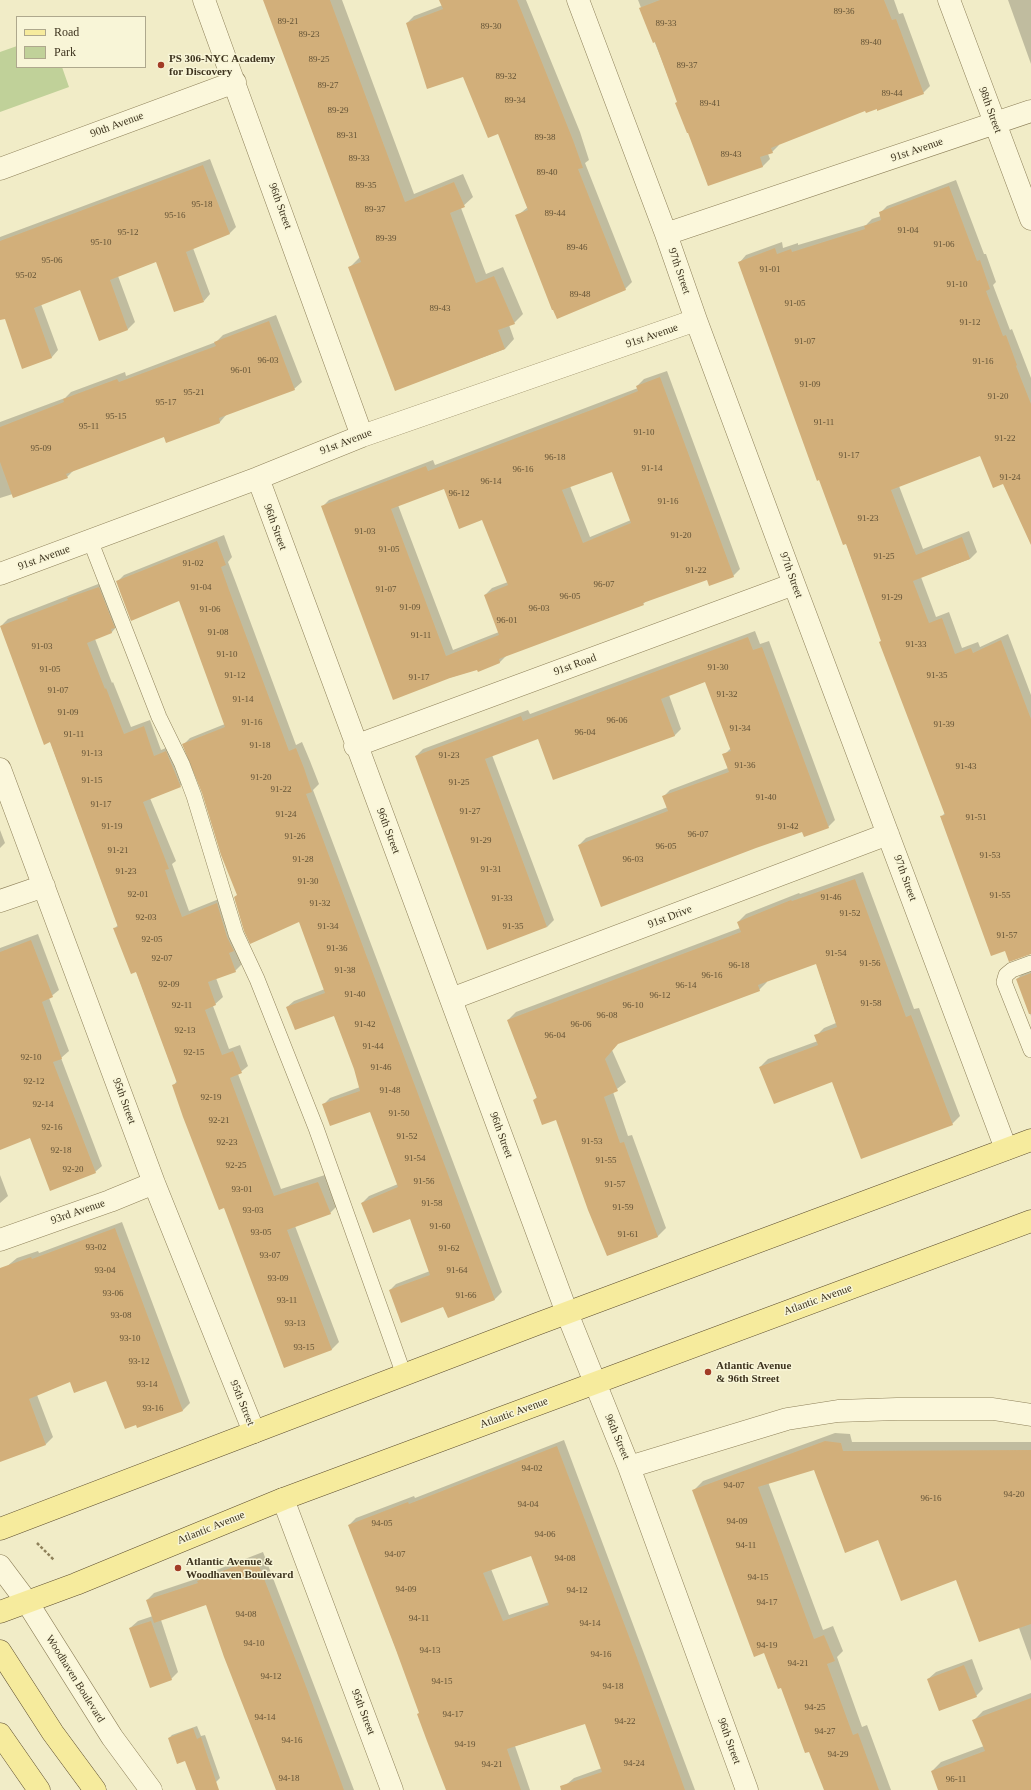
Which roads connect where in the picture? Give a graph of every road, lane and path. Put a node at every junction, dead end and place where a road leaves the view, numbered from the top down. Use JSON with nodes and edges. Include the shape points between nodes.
{"nodes":[{"id":1,"x":204,"y":0,"type":"edge"},
{"id":2,"x":578,"y":0,"type":"edge"},
{"id":3,"x":949,"y":0,"type":"edge"},
{"id":4,"x":235,"y":82,"type":"junction"},
{"id":5,"x":1031,"y":111,"type":"edge"},
{"id":6,"x":995,"y":124,"type":"junction"},
{"id":7,"x":0,"y":169,"type":"edge"},
{"id":8,"x":1031,"y":219,"type":"edge"},
{"id":9,"x":666,"y":234,"type":"junction"},
{"id":10,"x":696,"y":320,"type":"junction"},
{"id":11,"x":362,"y":436,"type":"junction"},
{"id":12,"x":258,"y":478,"type":"junction"},
{"id":13,"x":90,"y":540,"type":"junction"},
{"id":14,"x":0,"y":574,"type":"edge"},
{"id":15,"x":794,"y":584,"type":"junction"},
{"id":16,"x":356,"y":746,"type":"junction"},
{"id":17,"x":0,"y":769,"type":"edge"},
{"id":18,"x":888,"y":834,"type":"junction"},
{"id":19,"x":44,"y":886,"type":"junction"},
{"id":20,"x":0,"y":901,"type":"edge"},
{"id":21,"x":1031,"y":963,"type":"edge"},
{"id":22,"x":451,"y":999,"type":"junction"},
{"id":23,"x":1031,"y":1050,"type":"edge"},
{"id":24,"x":1031,"y":1140,"type":"edge"},
{"id":25,"x":1006,"y":1149,"type":"junction"},
{"id":26,"x":154,"y":1183,"type":"junction"},
{"id":27,"x":1031,"y":1221,"type":"edge"},
{"id":28,"x":0,"y":1240,"type":"edge"},
{"id":29,"x":567,"y":1313,"type":"junction"},
{"id":30,"x":404,"y":1375,"type":"junction"},
{"id":31,"x":594,"y":1383,"type":"junction"},
{"id":32,"x":1031,"y":1415,"type":"edge"},
{"id":33,"x":254,"y":1432,"type":"junction"},
{"id":34,"x":629,"y":1467,"type":"junction"},
{"id":35,"x":283,"y":1499,"type":"junction"},
{"id":36,"x":0,"y":1529,"type":"edge"},
{"id":37,"x":35,"y":1541,"type":"dead end"},
{"id":38,"x":54,"y":1560,"type":"dead end"},
{"id":39,"x":0,"y":1566,"type":"edge"},
{"id":40,"x":27,"y":1602,"type":"junction"},
{"id":41,"x":0,"y":1612,"type":"edge"},
{"id":42,"x":0,"y":1651,"type":"edge"},
{"id":43,"x":5,"y":1742,"type":"edge"},
{"id":44,"x":39,"y":1790,"type":"edge"},
{"id":45,"x":95,"y":1790,"type":"edge"},
{"id":46,"x":151,"y":1790,"type":"edge"},
{"id":47,"x":392,"y":1790,"type":"edge"},
{"id":48,"x":747,"y":1790,"type":"edge"}],
"edges":[{"from":1,"to":4,"type":"street","name":"96th Street"},
{"from":2,"to":9,"type":"street","name":"97th Street"},
{"from":3,"to":6,"type":"street","name":"98th Street"},
{"from":4,"to":7,"type":"street","name":"90th Avenue"},
{"from":4,"to":11,"type":"street","name":"96th Street"},
{"from":5,"to":6,"type":"street","name":"91st Avenue"},
{"from":6,"to":8,"type":"street","name":"98th Street"},
{"from":6,"to":9,"type":"street","name":"91st Avenue"},
{"from":9,"to":10,"type":"street","name":"97th Street"},
{"from":10,"to":11,"type":"street","name":"91st Avenue"},
{"from":10,"to":15,"type":"street","name":"97th Street"},
{"from":11,"to":12,"type":"street","name":"91st Avenue"},
{"from":12,"to":13,"type":"street","name":"91st Avenue"},
{"from":12,"to":16,"type":"street","name":"96th Street"},
{"from":13,"to":14,"type":"street","name":"91st Avenue"},
{"from":13,"to":30,"type":"lane","via":[[159,717],[182,764],[236,934],[257,979],[316,1128]]},
{"from":15,"to":16,"type":"street","name":"91st Road"},
{"from":15,"to":18,"type":"street","name":"97th Street"},
{"from":16,"to":22,"type":"street","name":"96th Street"},
{"from":17,"to":19,"type":"street","name":"95th Street"},
{"from":18,"to":22,"type":"street","name":"91st Drive"},
{"from":18,"to":25,"type":"street","name":"97th Street"},
{"from":19,"to":20,"type":"street"},
{"from":19,"to":26,"type":"street","name":"95th Street"},
{"from":21,"to":23,"type":"lane","via":[[1012,970],[1006,975],[1004,982]]},
{"from":22,"to":29,"type":"street","name":"96th Street"},
{"from":24,"to":25,"type":"main road"},
{"from":25,"to":29,"type":"main road"},
{"from":26,"to":28,"type":"street","name":"93rd Avenue"},
{"from":26,"to":33,"type":"street","name":"95th Street"},
{"from":27,"to":31,"type":"main road","name":"Atlantic Avenue"},
{"from":29,"to":30,"type":"main road"},
{"from":29,"to":31,"type":"street","name":"96th Street"},
{"from":30,"to":33,"type":"main road"},
{"from":31,"to":34,"type":"street","name":"96th Street"},
{"from":31,"to":35,"type":"main road","name":"Atlantic Avenue"},
{"from":32,"to":34,"type":"street","via":[[993,1409],[838,1411],[787,1419]]},
{"from":33,"to":36,"type":"main road"},
{"from":34,"to":48,"type":"street","name":"96th Street"},
{"from":35,"to":40,"type":"main road","name":"Atlantic Avenue"},
{"from":35,"to":47,"type":"street","name":"95th Street"},
{"from":37,"to":38,"type":"path"},
{"from":39,"to":40,"type":"street","name":"Woodhaven Boulevard"},
{"from":40,"to":41,"type":"main road","name":"Atlantic Avenue"},
{"from":40,"to":46,"type":"street","name":"Woodhaven Boulevard","via":[[112,1737]]},
{"from":42,"to":45,"type":"main road","via":[[53,1733]]},
{"from":43,"to":44,"type":"main road"}]}
